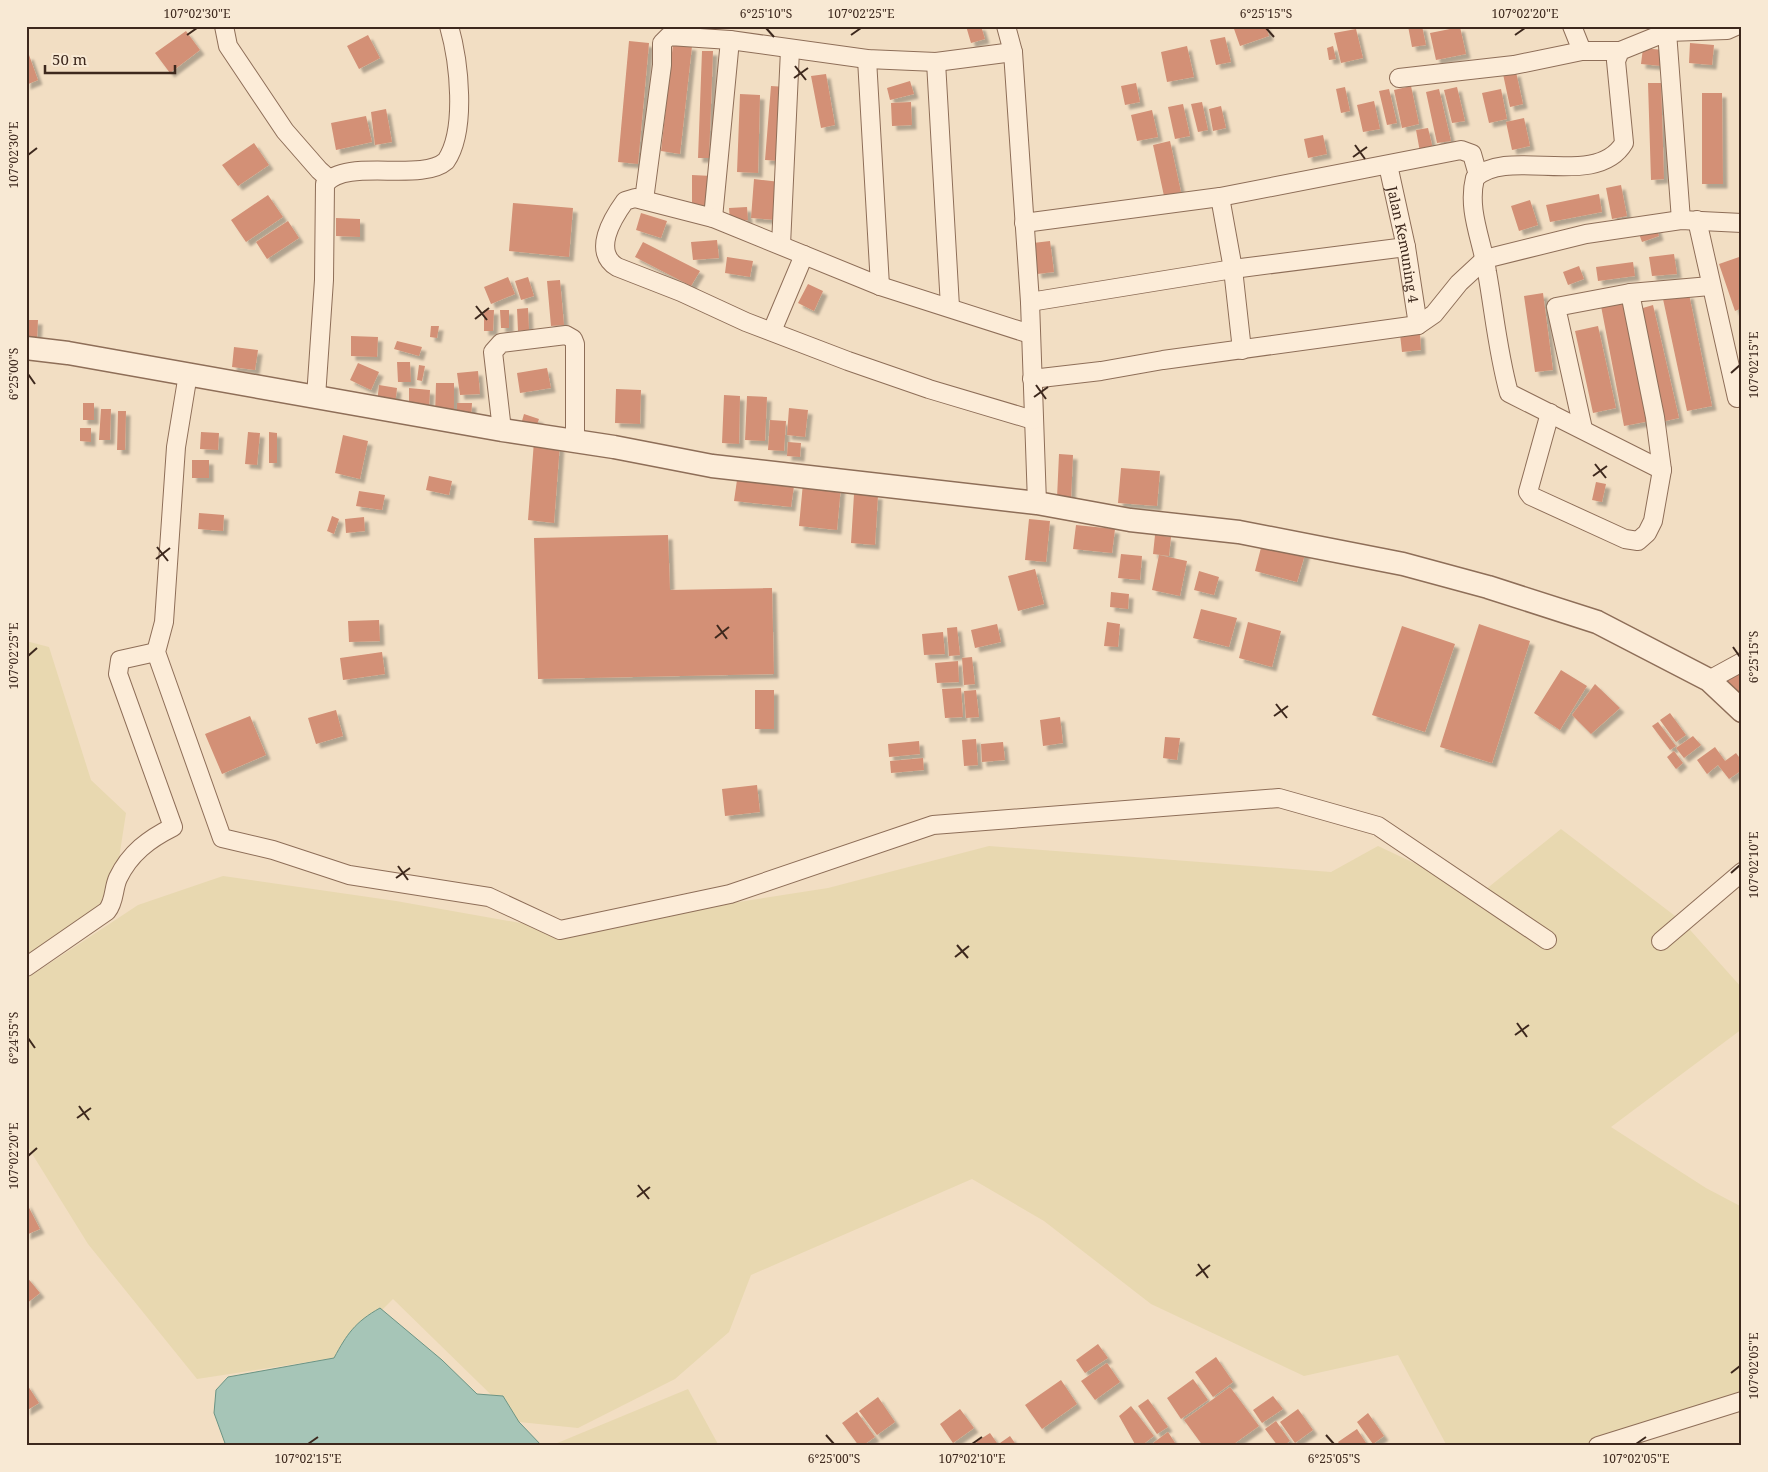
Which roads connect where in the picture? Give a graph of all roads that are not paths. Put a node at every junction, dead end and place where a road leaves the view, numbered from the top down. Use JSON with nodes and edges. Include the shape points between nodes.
{"nodes":[{"id":1,"x":224,"y":26,"type":"edge"},
{"id":2,"x":449,"y":26,"type":"edge"},
{"id":3,"x":1006,"y":26,"type":"edge"},
{"id":4,"x":1572,"y":26,"type":"edge"},
{"id":5,"x":1730,"y":27,"type":"edge"},
{"id":6,"x":1668,"y":32,"type":"junction"},
{"id":7,"x":730,"y":40,"type":"junction"},
{"id":8,"x":790,"y":50,"type":"junction"},
{"id":9,"x":1582,"y":51,"type":"junction"},
{"id":10,"x":1620,"y":51,"type":"junction"},
{"id":11,"x":1013,"y":52,"type":"junction"},
{"id":12,"x":867,"y":59,"type":"junction"},
{"id":13,"x":936,"y":62,"type":"junction"},
{"id":14,"x":1399,"y":78,"type":"dead end"},
{"id":15,"x":1388,"y":165,"type":"junction"},
{"id":16,"x":1478,"y":175,"type":"junction"},
{"id":17,"x":330,"y":179,"type":"junction"},
{"id":18,"x":1220,"y":197,"type":"junction"},
{"id":19,"x":644,"y":200,"type":"junction"},
{"id":20,"x":712,"y":218,"type":"junction"},
{"id":21,"x":1689,"y":220,"type":"junction"},
{"id":22,"x":1024,"y":223,"type":"junction"},
{"id":23,"x":1742,"y":223,"type":"edge"},
{"id":24,"x":781,"y":244,"type":"junction"},
{"id":25,"x":1406,"y":247,"type":"junction"},
{"id":26,"x":804,"y":255,"type":"junction"},
{"id":27,"x":1485,"y":259,"type":"junction"},
{"id":28,"x":1234,"y":269,"type":"junction"},
{"id":29,"x":880,"y":286,"type":"junction"},
{"id":30,"x":1710,"y":286,"type":"junction"},
{"id":31,"x":1630,"y":293,"type":"junction"},
{"id":32,"x":1030,"y":302,"type":"junction"},
{"id":33,"x":950,"y":307,"type":"junction"},
{"id":34,"x":1418,"y":324,"type":"junction"},
{"id":35,"x":772,"y":331,"type":"junction"},
{"id":36,"x":1030,"y":334,"type":"junction"},
{"id":37,"x":1733,"y":345,"type":"edge"},
{"id":38,"x":26,"y":348,"type":"edge"},
{"id":39,"x":1242,"y":350,"type":"junction"},
{"id":40,"x":188,"y":374,"type":"junction"},
{"id":41,"x":1032,"y":379,"type":"junction"},
{"id":42,"x":316,"y":397,"type":"junction"},
{"id":43,"x":1737,"y":398,"type":"dead end"},
{"id":44,"x":1550,"y":413,"type":"junction"},
{"id":45,"x":1034,"y":420,"type":"junction"},
{"id":46,"x":1583,"y":429,"type":"junction"},
{"id":47,"x":502,"y":430,"type":"junction"},
{"id":48,"x":575,"y":441,"type":"junction"},
{"id":49,"x":1662,"y":470,"type":"junction"},
{"id":50,"x":1037,"y":503,"type":"junction"},
{"id":51,"x":156,"y":652,"type":"junction"},
{"id":52,"x":1742,"y":662,"type":"edge"},
{"id":53,"x":1708,"y":680,"type":"junction"},
{"id":54,"x":1742,"y":712,"type":"edge"},
{"id":55,"x":1742,"y":872,"type":"edge"},
{"id":56,"x":1547,"y":940,"type":"dead end"},
{"id":57,"x":1661,"y":941,"type":"dead end"},
{"id":58,"x":26,"y":967,"type":"edge"},
{"id":59,"x":1742,"y":1401,"type":"edge"},
{"id":60,"x":1598,"y":1446,"type":"edge"}],
"edges":[{"from":1,"to":17,"type":"street","via":[[228,46],[286,131]]},
{"from":2,"to":17,"type":"street","via":[[454,45],[458,104],[456,135],[446,162],[431,169],[351,173]]},
{"from":3,"to":11,"type":"street"},
{"from":4,"to":9,"type":"street"},
{"from":5,"to":6,"type":"street"},
{"from":6,"to":10,"type":"street"},
{"from":6,"to":21,"type":"street"},
{"from":7,"to":8,"type":"street"},
{"from":7,"to":19,"type":"street","via":[[673,35],[664,40]]},
{"from":7,"to":20,"type":"street"},
{"from":8,"to":12,"type":"street"},
{"from":8,"to":24,"type":"street"},
{"from":9,"to":10,"type":"street"},
{"from":9,"to":14,"type":"street","via":[[1514,64]]},
{"from":10,"to":16,"type":"street","via":[[1616,61],[1624,143],[1618,152],[1600,163],[1512,166],[1489,169]]},
{"from":11,"to":13,"type":"street"},
{"from":11,"to":22,"type":"street"},
{"from":12,"to":13,"type":"street"},
{"from":12,"to":29,"type":"street"},
{"from":13,"to":33,"type":"street"},
{"from":15,"to":16,"type":"street","via":[[1461,150],[1472,154]]},
{"from":15,"to":18,"type":"street"},
{"from":15,"to":25,"type":"street","name":"Jalan Kemuning 4"},
{"from":16,"to":27,"type":"street","via":[[1472,188],[1472,202]]},
{"from":17,"to":42,"type":"street","via":[[324,192],[324,280]]},
{"from":18,"to":22,"type":"street"},
{"from":18,"to":28,"type":"street"},
{"from":19,"to":20,"type":"street"},
{"from":19,"to":35,"type":"street","via":[[627,199],[620,208],[604,242],[603,250],[608,262]]},
{"from":20,"to":24,"type":"street"},
{"from":21,"to":23,"type":"street"},
{"from":21,"to":27,"type":"street","via":[[1586,234]]},
{"from":21,"to":30,"type":"street"},
{"from":22,"to":32,"type":"street"},
{"from":24,"to":26,"type":"street"},
{"from":25,"to":28,"type":"street"},
{"from":25,"to":34,"type":"street","name":"Jalan Kemuning 4"},
{"from":26,"to":29,"type":"street"},
{"from":26,"to":35,"type":"street"},
{"from":27,"to":34,"type":"street","via":[[1459,283],[1434,314]]},
{"from":27,"to":44,"type":"street","via":[[1508,393]]},
{"from":28,"to":32,"type":"street"},
{"from":28,"to":39,"type":"street"},
{"from":29,"to":33,"type":"street"},
{"from":30,"to":31,"type":"street"},
{"from":30,"to":37,"type":"street"},
{"from":31,"to":46,"type":"street","via":[[1556,307]]},
{"from":31,"to":49,"type":"street","via":[[1655,417]]},
{"from":32,"to":36,"type":"street"},
{"from":33,"to":36,"type":"street"},
{"from":34,"to":39,"type":"street"},
{"from":35,"to":45,"type":"street","via":[[929,389]]},
{"from":36,"to":41,"type":"street"},
{"from":37,"to":43,"type":"street"},
{"from":38,"to":40,"type":"street"},
{"from":39,"to":41,"type":"street"},
{"from":40,"to":42,"type":"street"},
{"from":40,"to":51,"type":"street","via":[[176,447],[164,622]]},
{"from":41,"to":45,"type":"street"},
{"from":42,"to":47,"type":"street"},
{"from":44,"to":46,"type":"street"},
{"from":44,"to":49,"type":"street","via":[[1528,492],[1534,499],[1625,539],[1638,541],[1647,533],[1652,521]]},
{"from":45,"to":50,"type":"street"},
{"from":46,"to":49,"type":"street"},
{"from":47,"to":48,"type":"street"},
{"from":47,"to":48,"type":"street","via":[[493,352],[501,343],[566,336],[575,344]]},
{"from":48,"to":50,"type":"street","via":[[712,466]]},
{"from":50,"to":53,"type":"street","via":[[1130,520],[1239,532],[1403,564],[1597,622]]},
{"from":51,"to":56,"type":"street","via":[[222,838],[349,874],[489,897],[560,930],[730,894],[933,825],[1279,798],[1378,826]]},
{"from":51,"to":58,"type":"street","via":[[119,667],[173,827],[150,838],[132,855],[118,878],[112,904],[107,911]]},
{"from":52,"to":53,"type":"street"},
{"from":53,"to":54,"type":"street"},
{"from":55,"to":57,"type":"street"},
{"from":59,"to":60,"type":"street"}]}
